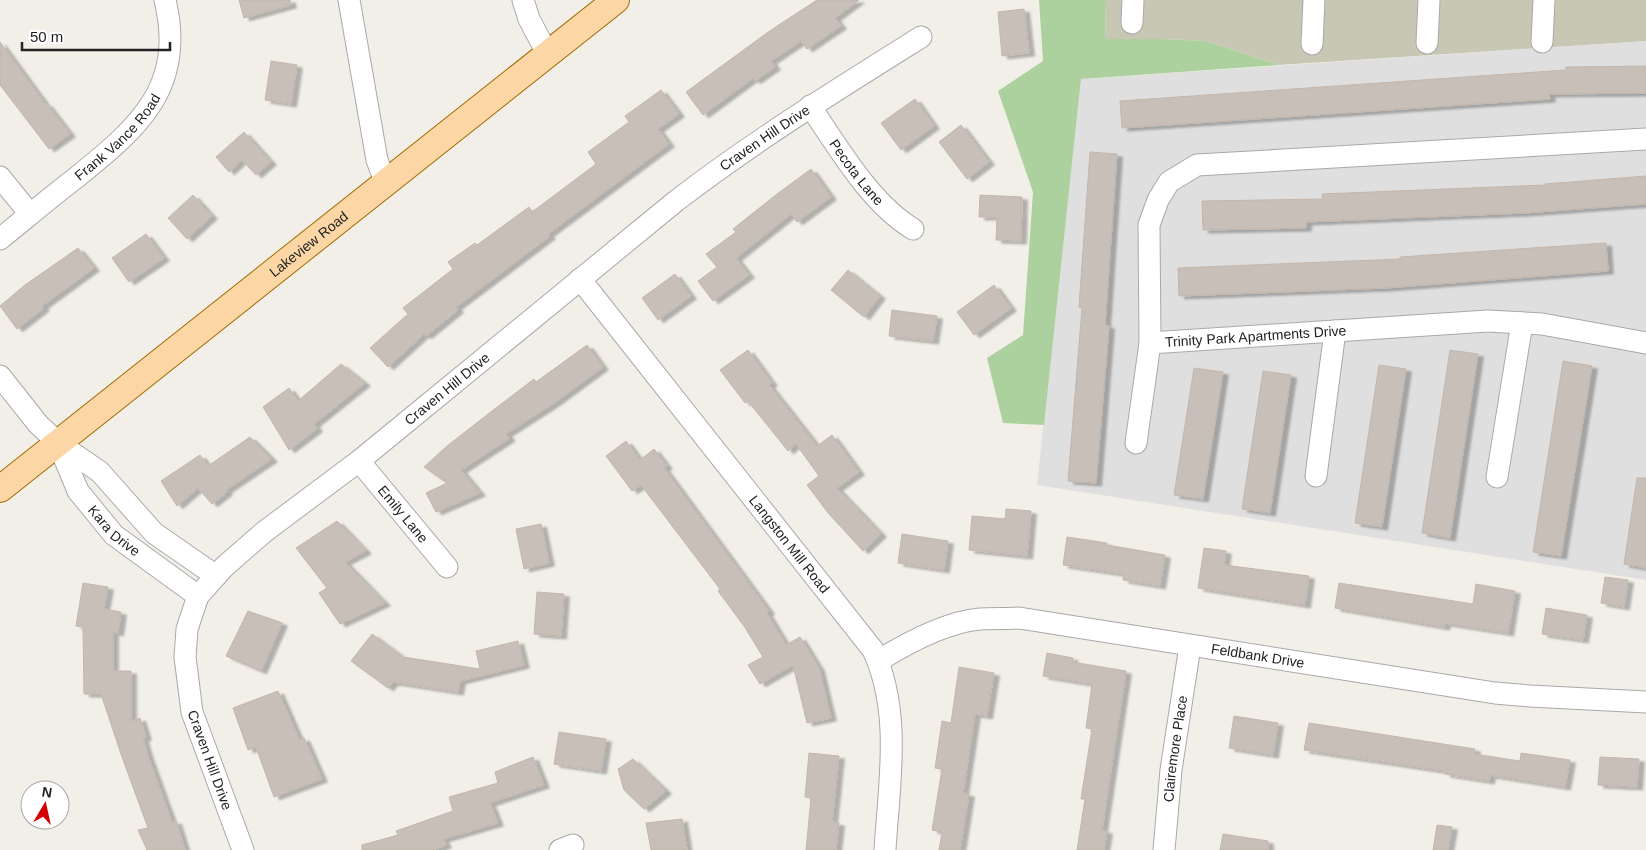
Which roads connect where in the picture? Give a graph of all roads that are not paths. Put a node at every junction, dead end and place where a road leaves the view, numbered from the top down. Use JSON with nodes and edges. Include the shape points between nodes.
{"nodes":[{"id":1,"x":165,"y":0,"type":"edge"},
{"id":2,"x":349,"y":0,"type":"edge"},
{"id":3,"x":523,"y":0,"type":"edge"},
{"id":4,"x":616,"y":0,"type":"edge"},
{"id":5,"x":1133,"y":0,"type":"edge"},
{"id":6,"x":1314,"y":0,"type":"edge"},
{"id":7,"x":1429,"y":0,"type":"edge"},
{"id":8,"x":1544,"y":0,"type":"edge"},
{"id":9,"x":1132,"y":23,"type":"dead end"},
{"id":10,"x":922,"y":37,"type":"dead end"},
{"id":11,"x":1542,"y":42,"type":"dead end"},
{"id":12,"x":1426,"y":43,"type":"dead end"},
{"id":13,"x":1312,"y":44,"type":"dead end"},
{"id":14,"x":548,"y":54,"type":"junction"},
{"id":15,"x":810,"y":106,"type":"junction"},
{"id":16,"x":1646,"y":138,"type":"edge"},
{"id":17,"x":0,"y":177,"type":"edge"},
{"id":18,"x":386,"y":184,"type":"junction"},
{"id":19,"x":30,"y":214,"type":"junction"},
{"id":20,"x":913,"y":228,"type":"dead end"},
{"id":21,"x":0,"y":238,"type":"edge"},
{"id":22,"x":580,"y":279,"type":"junction"},
{"id":23,"x":1522,"y":323,"type":"junction"},
{"id":24,"x":1335,"y":331,"type":"junction"},
{"id":25,"x":1150,"y":343,"type":"junction"},
{"id":26,"x":1646,"y":343,"type":"edge"},
{"id":27,"x":0,"y":376,"type":"edge"},
{"id":28,"x":58,"y":443,"type":"junction"},
{"id":29,"x":1136,"y":443,"type":"dead end"},
{"id":30,"x":359,"y":461,"type":"junction"},
{"id":31,"x":1316,"y":476,"type":"dead end"},
{"id":32,"x":1497,"y":476,"type":"dead end"},
{"id":33,"x":0,"y":489,"type":"edge"},
{"id":34,"x":448,"y":567,"type":"dead end"},
{"id":35,"x":216,"y":576,"type":"junction"},
{"id":36,"x":198,"y":596,"type":"junction"},
{"id":37,"x":1190,"y":646,"type":"junction"},
{"id":38,"x":878,"y":661,"type":"junction"},
{"id":39,"x":1646,"y":702,"type":"edge"},
{"id":40,"x":243,"y":850,"type":"edge"},
{"id":41,"x":885,"y":850,"type":"edge"},
{"id":42,"x":1164,"y":850,"type":"edge"}],
"edges":[{"from":1,"to":19,"type":"street","name":"Frank Vance Road","via":[[171,32],[166,71],[158,94],[116,146]]},
{"from":2,"to":18,"type":"street","via":[[377,160]]},
{"from":3,"to":14,"type":"street","via":[[529,19]]},
{"from":4,"to":14,"type":"main road","name":"Lakeview Road"},
{"from":5,"to":9,"type":"street"},
{"from":6,"to":13,"type":"street"},
{"from":7,"to":12,"type":"street"},
{"from":8,"to":11,"type":"street"},
{"from":10,"to":15,"type":"street","name":"Craven Hill Drive"},
{"from":14,"to":18,"type":"main road","name":"Lakeview Road"},
{"from":15,"to":20,"type":"street","name":"Pecota Lane","via":[[853,170],[898,220]]},
{"from":15,"to":22,"type":"street","name":"Craven Hill Drive","via":[[715,171]]},
{"from":16,"to":25,"type":"street","name":"Trinity Park Apartments Drive","via":[[1197,165],[1168,182],[1149,225]]},
{"from":17,"to":19,"type":"street"},
{"from":18,"to":28,"type":"main road","name":"Lakeview Road"},
{"from":19,"to":21,"type":"street","name":"Frank Vance Road"},
{"from":22,"to":30,"type":"street","name":"Craven Hill Drive"},
{"from":22,"to":38,"type":"street","name":"Langston Mill Road","via":[[861,633]]},
{"from":23,"to":24,"type":"street","name":"Trinity Park Apartments Drive","via":[[1488,321]]},
{"from":23,"to":26,"type":"street","name":"Trinity Park Apartments Drive"},
{"from":23,"to":32,"type":"street"},
{"from":24,"to":25,"type":"street","name":"Trinity Park Apartments Drive"},
{"from":24,"to":31,"type":"street"},
{"from":25,"to":29,"type":"street"},
{"from":27,"to":28,"type":"street","name":"Kara Drive","via":[[38,424]]},
{"from":28,"to":33,"type":"main road","name":"Lakeview Road"},
{"from":28,"to":35,"type":"street","name":"Kara Drive","via":[[100,472],[154,533]]},
{"from":28,"to":36,"type":"street","name":"Kara Drive","via":[[78,492],[114,535]]},
{"from":30,"to":34,"type":"street","name":"Emily Lane"},
{"from":30,"to":35,"type":"street","name":"Craven Hill Drive","via":[[264,532]]},
{"from":35,"to":36,"type":"street","name":"Craven Hill Drive"},
{"from":36,"to":40,"type":"street","name":"Craven Hill Drive","via":[[187,629],[184,657],[190,705]]},
{"from":37,"to":38,"type":"street","name":"Feldbank Drive","via":[[1019,618],[978,619],[942,628]]},
{"from":37,"to":39,"type":"street","name":"Feldbank Drive","via":[[1495,693]]},
{"from":37,"to":42,"type":"street","name":"Clairemore Place","via":[[1171,770]]},
{"from":38,"to":41,"type":"street","name":"Langston Mill Road","via":[[890,708],[891,734]]}]}
